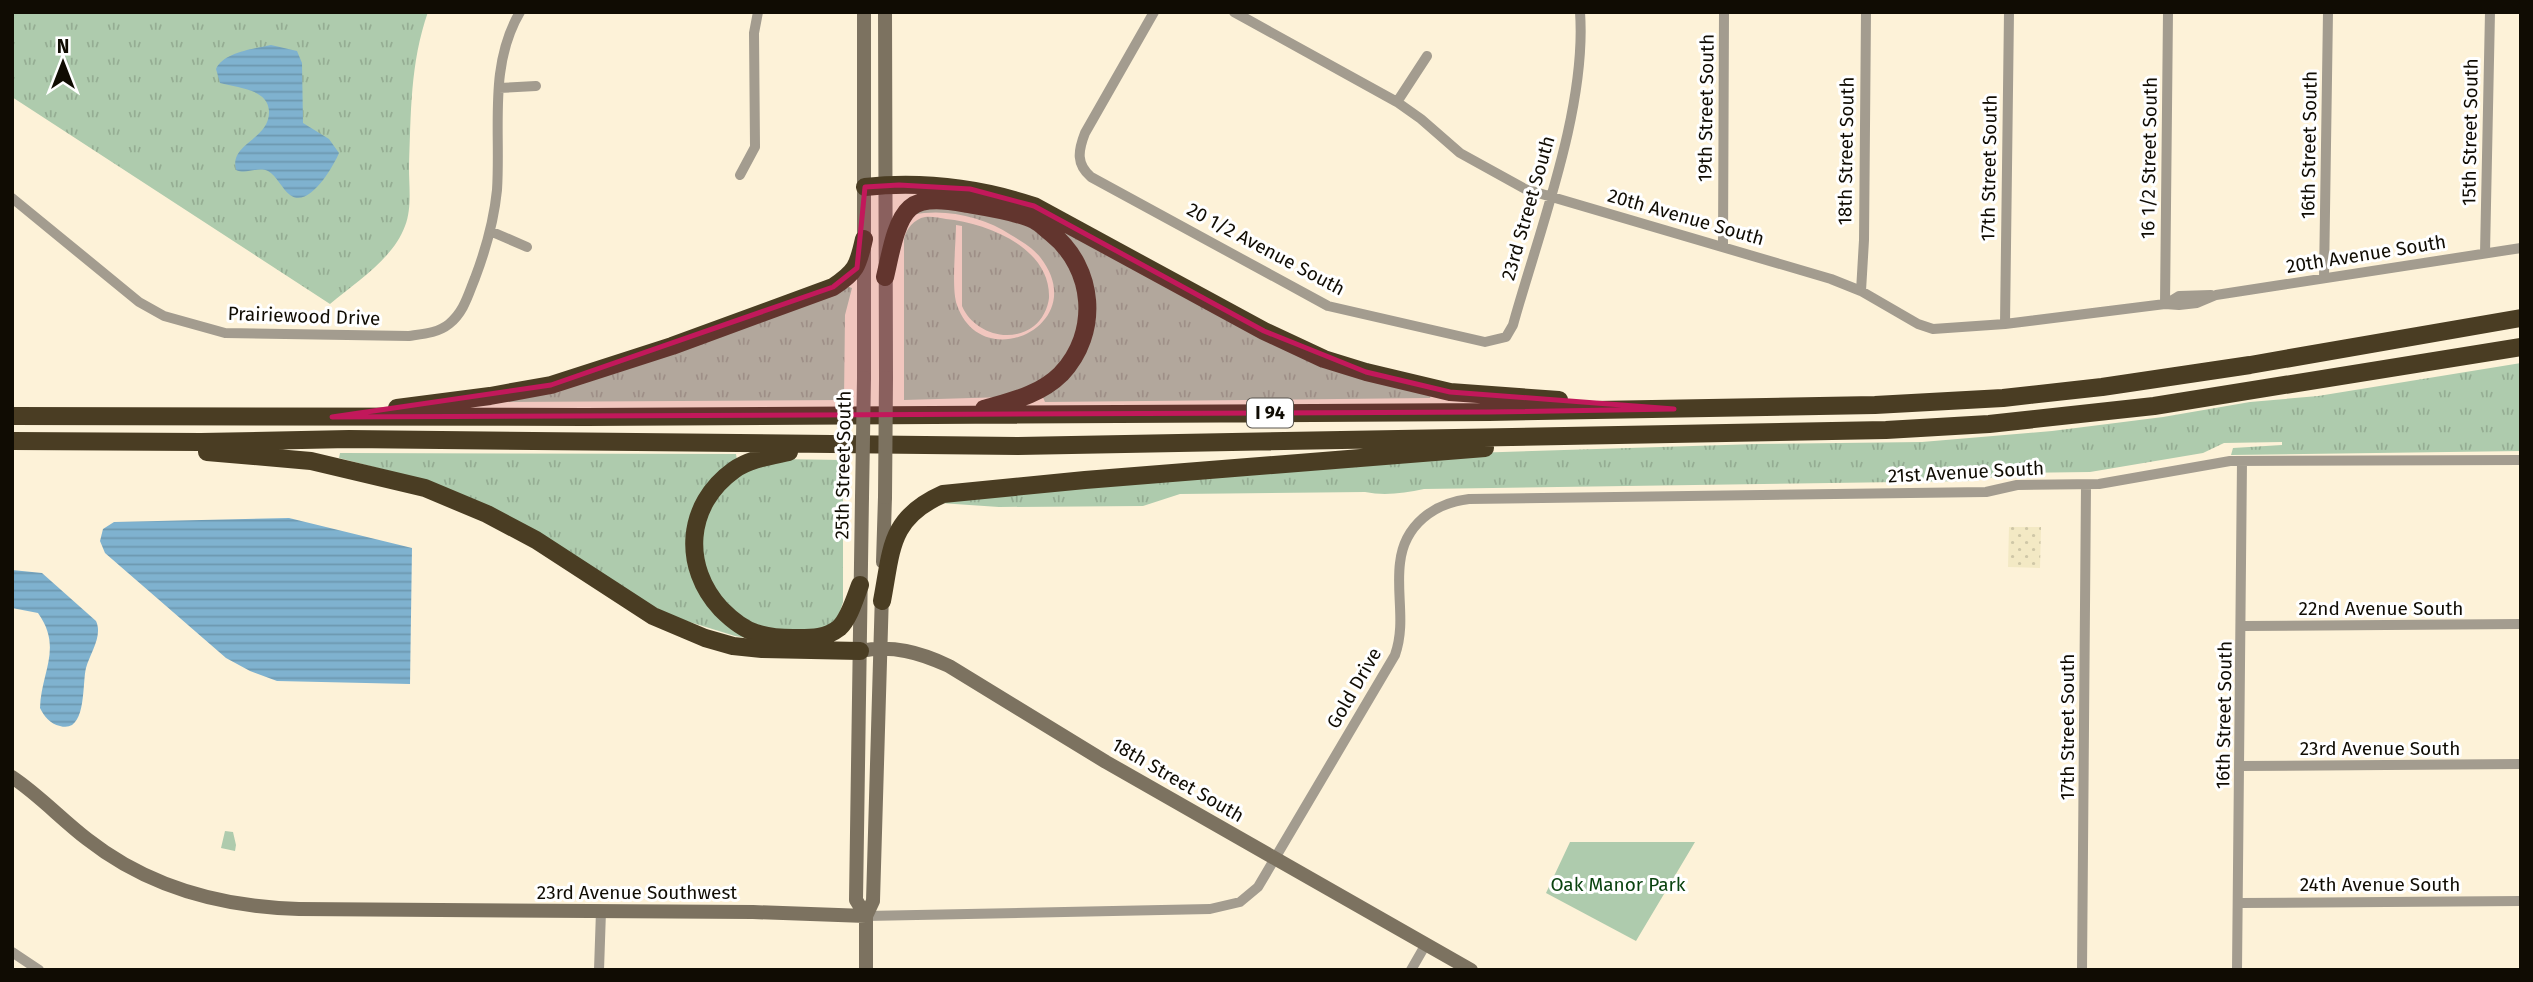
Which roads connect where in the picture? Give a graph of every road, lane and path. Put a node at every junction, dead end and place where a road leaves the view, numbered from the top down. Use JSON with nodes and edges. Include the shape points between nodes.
{"nodes":[{"id":1,"x":520,"y":12,"type":"edge"},
{"id":2,"x":758,"y":12,"type":"edge"},
{"id":3,"x":864,"y":12,"type":"edge"},
{"id":4,"x":885,"y":12,"type":"edge"},
{"id":5,"x":1154,"y":12,"type":"edge"},
{"id":6,"x":1234,"y":12,"type":"edge"},
{"id":7,"x":1580,"y":12,"type":"edge"},
{"id":8,"x":1724,"y":12,"type":"edge"},
{"id":9,"x":1866,"y":12,"type":"edge"},
{"id":10,"x":2009,"y":12,"type":"edge"},
{"id":11,"x":2168,"y":12,"type":"edge"},
{"id":12,"x":2328,"y":12,"type":"edge"},
{"id":13,"x":2490,"y":12,"type":"edge"},
{"id":14,"x":1427,"y":56,"type":"dead end"},
{"id":15,"x":536,"y":86,"type":"dead end"},
{"id":16,"x":499,"y":88,"type":"junction"},
{"id":17,"x":1397,"y":102,"type":"junction"},
{"id":18,"x":740,"y":175,"type":"dead end"},
{"id":19,"x":886,"y":185,"type":"junction"},
{"id":20,"x":865,"y":187,"type":"junction"},
{"id":21,"x":1550,"y":196,"type":"junction"},
{"id":22,"x":12,"y":198,"type":"edge"},
{"id":23,"x":490,"y":231,"type":"junction"},
{"id":24,"x":864,"y":239,"type":"junction"},
{"id":25,"x":1723,"y":246,"type":"junction"},
{"id":26,"x":527,"y":247,"type":"dead end"},
{"id":27,"x":2521,"y":248,"type":"edge"},
{"id":28,"x":2485,"y":253,"type":"junction"},
{"id":29,"x":885,"y":277,"type":"junction"},
{"id":30,"x":2324,"y":278,"type":"junction"},
{"id":31,"x":1861,"y":291,"type":"junction"},
{"id":32,"x":2165,"y":304,"type":"junction"},
{"id":33,"x":2521,"y":318,"type":"edge"},
{"id":34,"x":2005,"y":324,"type":"junction"},
{"id":35,"x":1433,"y":332,"type":"joint"},
{"id":36,"x":2521,"y":347,"type":"edge"},
{"id":37,"x":1674,"y":409,"type":"junction"},
{"id":38,"x":965,"y":415,"type":"junction"},
{"id":39,"x":12,"y":416,"type":"edge"},
{"id":40,"x":332,"y":417,"type":"junction"},
{"id":41,"x":1636,"y":436,"type":"junction"},
{"id":42,"x":12,"y":441,"type":"edge"},
{"id":43,"x":106,"y":443,"type":"junction"},
{"id":44,"x":833,"y":445,"type":"junction"},
{"id":45,"x":2521,"y":460,"type":"edge"},
{"id":46,"x":2242,"y":461,"type":"junction"},
{"id":47,"x":2086,"y":485,"type":"junction"},
{"id":48,"x":1418,"y":523,"type":"joint"},
{"id":49,"x":860,"y":585,"type":"junction"},
{"id":50,"x":882,"y":601,"type":"junction"},
{"id":51,"x":2521,"y":624,"type":"edge"},
{"id":52,"x":2242,"y":626,"type":"junction"},
{"id":53,"x":880,"y":647,"type":"junction"},
{"id":54,"x":860,"y":651,"type":"junction"},
{"id":55,"x":2521,"y":764,"type":"edge"},
{"id":56,"x":2240,"y":766,"type":"junction"},
{"id":57,"x":12,"y":777,"type":"edge"},
{"id":58,"x":1276,"y":858,"type":"junction"},
{"id":59,"x":2521,"y":901,"type":"edge"},
{"id":60,"x":2240,"y":903,"type":"junction"},
{"id":61,"x":601,"y":911,"type":"junction"},
{"id":62,"x":866,"y":916,"type":"junction"},
{"id":63,"x":1426,"y":944,"type":"junction"},
{"id":64,"x":12,"y":952,"type":"edge"},
{"id":65,"x":39,"y":970,"type":"edge"},
{"id":66,"x":599,"y":970,"type":"edge"},
{"id":67,"x":866,"y":970,"type":"edge"},
{"id":68,"x":1411,"y":970,"type":"edge"},
{"id":69,"x":1471,"y":970,"type":"edge"},
{"id":70,"x":2082,"y":970,"type":"edge"},
{"id":71,"x":2238,"y":970,"type":"edge"}],
"edges":[{"from":1,"to":16,"type":"street","name":"Prairiewood Drive","via":[[505,43]]},
{"from":2,"to":18,"type":"street","via":[[754,33],[755,147]]},
{"from":3,"to":20,"type":"main road","name":"25th Street South"},
{"from":4,"to":19,"type":"main road","name":"25th Street South"},
{"from":5,"to":35,"type":"street","name":"20 1/2 Avenue South","via":[[1085,133],[1079,153],[1084,171],[1328,306]]},
{"from":6,"to":17,"type":"street","name":"20th Avenue South"},
{"from":7,"to":21,"type":"street","name":"23rd Street South","via":[[1582,36],[1571,119]]},
{"from":8,"to":25,"type":"street","name":"19th Street South"},
{"from":9,"to":31,"type":"street","name":"18th Street South"},
{"from":10,"to":34,"type":"street","name":"17th Street South"},
{"from":11,"to":32,"type":"street","name":"16 1/2 Street South"},
{"from":12,"to":30,"type":"street","name":"16th Street South"},
{"from":13,"to":28,"type":"street","name":"15th Street South"},
{"from":14,"to":17,"type":"street"},
{"from":15,"to":16,"type":"street"},
{"from":16,"to":23,"type":"street","name":"Prairiewood Drive","via":[[497,189]]},
{"from":17,"to":21,"type":"street","name":"20th Avenue South","via":[[1460,153],[1525,189]]},
{"from":19,"to":20,"type":"highway"},
{"from":19,"to":29,"type":"main road","name":"25th Street South"},
{"from":19,"to":37,"type":"highway","via":[[970,190],[1034,206],[1264,331],[1324,359],[1366,372],[1450,393]]},
{"from":20,"to":24,"type":"main road","name":"25th Street South"},
{"from":21,"to":25,"type":"street","name":"20th Avenue South"},
{"from":21,"to":35,"type":"street","name":"23rd Street South","via":[[1506,337],[1485,342]]},
{"from":22,"to":23,"type":"street","name":"Prairiewood Drive","via":[[139,302],[164,316],[225,333],[431,333],[448,325],[462,310]]},
{"from":23,"to":26,"type":"street"},
{"from":24,"to":40,"type":"highway","via":[[857,268],[832,287],[672,346],[551,385]]},
{"from":24,"to":49,"type":"main road","name":"25th Street South","bridge":true},
{"from":25,"to":31,"type":"street","name":"20th Avenue South"},
{"from":27,"to":28,"type":"street","name":"20th Avenue South"},
{"from":28,"to":30,"type":"street","name":"20th Avenue South"},
{"from":29,"to":38,"type":"highway","via":[[905,213],[927,201],[982,206],[1034,220],[1063,243],[1078,266],[1088,295],[1087,323],[1080,347],[1060,374],[1029,396]]},
{"from":29,"to":50,"type":"main road","name":"25th Street South","bridge":true},
{"from":30,"to":32,"type":"street","name":"20th Avenue South","via":[[2216,295],[2179,296]]},
{"from":31,"to":34,"type":"street","name":"20th Avenue South","via":[[1933,329]]},
{"from":32,"to":34,"type":"street","name":"20th Avenue South"},
{"from":33,"to":37,"type":"highway","number":"I 94","via":[[2250,365],[2003,398]]},
{"from":36,"to":41,"type":"highway","number":"I 94","via":[[2154,406],[1989,424]]},
{"from":37,"to":38,"type":"highway","number":"I 94"},
{"from":38,"to":40,"type":"highway","number":"I 94"},
{"from":39,"to":40,"type":"highway","number":"I 94"},
{"from":41,"to":44,"type":"highway","number":"I 94"},
{"from":41,"to":50,"type":"highway","via":[[943,494],[925,502],[899,528]]},
{"from":42,"to":43,"type":"highway","number":"I 94"},
{"from":43,"to":44,"type":"highway","number":"I 94","via":[[349,439]]},
{"from":43,"to":54,"type":"highway","via":[[311,461],[425,488],[487,513],[653,616],[705,638],[762,649]]},
{"from":44,"to":49,"type":"highway","via":[[762,458],[734,469],[712,491],[698,518],[693,546],[698,573],[707,594],[738,624],[778,638],[826,636],[841,626]]},
{"from":45,"to":46,"type":"street","name":"21st Avenue South"},
{"from":46,"to":47,"type":"street","name":"21st Avenue South"},
{"from":46,"to":52,"type":"street","name":"16th Street South"},
{"from":47,"to":48,"type":"street","name":"21st Avenue South","via":[[2017,485],[1986,492],[1469,499],[1444,503]]},
{"from":47,"to":70,"type":"street","name":"17th Street South"},
{"from":48,"to":58,"type":"street","name":"Gold Drive","via":[[1400,563],[1401,626],[1395,655]]},
{"from":49,"to":54,"type":"main road","name":"25th Street South"},
{"from":50,"to":53,"type":"main road","name":"25th Street South"},
{"from":51,"to":52,"type":"street","name":"22nd Avenue South"},
{"from":52,"to":56,"type":"street","name":"16th Street South"},
{"from":53,"to":54,"type":"main road","name":"18th Street South"},
{"from":53,"to":58,"type":"main road","name":"18th Street South","via":[[905,649],[949,666]]},
{"from":53,"to":62,"type":"main road","name":"25th Street South","via":[[873,901]]},
{"from":54,"to":62,"type":"main road","name":"25th Street South","via":[[856,900]]},
{"from":55,"to":56,"type":"street","name":"23rd Avenue South"},
{"from":56,"to":60,"type":"street","name":"16th Street South"},
{"from":57,"to":61,"type":"main road","name":"23rd Avenue Southwest","via":[[88,840],[130,867],[222,902],[299,909]]},
{"from":58,"to":62,"type":"street","name":"23rd Avenue Southwest","via":[[1258,887],[1240,902],[1214,909]]},
{"from":58,"to":63,"type":"main road","name":"18th Street South"},
{"from":59,"to":60,"type":"street","name":"24th Avenue South"},
{"from":60,"to":71,"type":"street","name":"16th Street South"},
{"from":61,"to":62,"type":"main road","name":"23rd Avenue Southwest"},
{"from":61,"to":66,"type":"street"},
{"from":62,"to":67,"type":"main road","name":"25th Street South"},
{"from":63,"to":68,"type":"street"},
{"from":63,"to":69,"type":"main road","name":"18th Street South"},
{"from":64,"to":65,"type":"street"}]}
